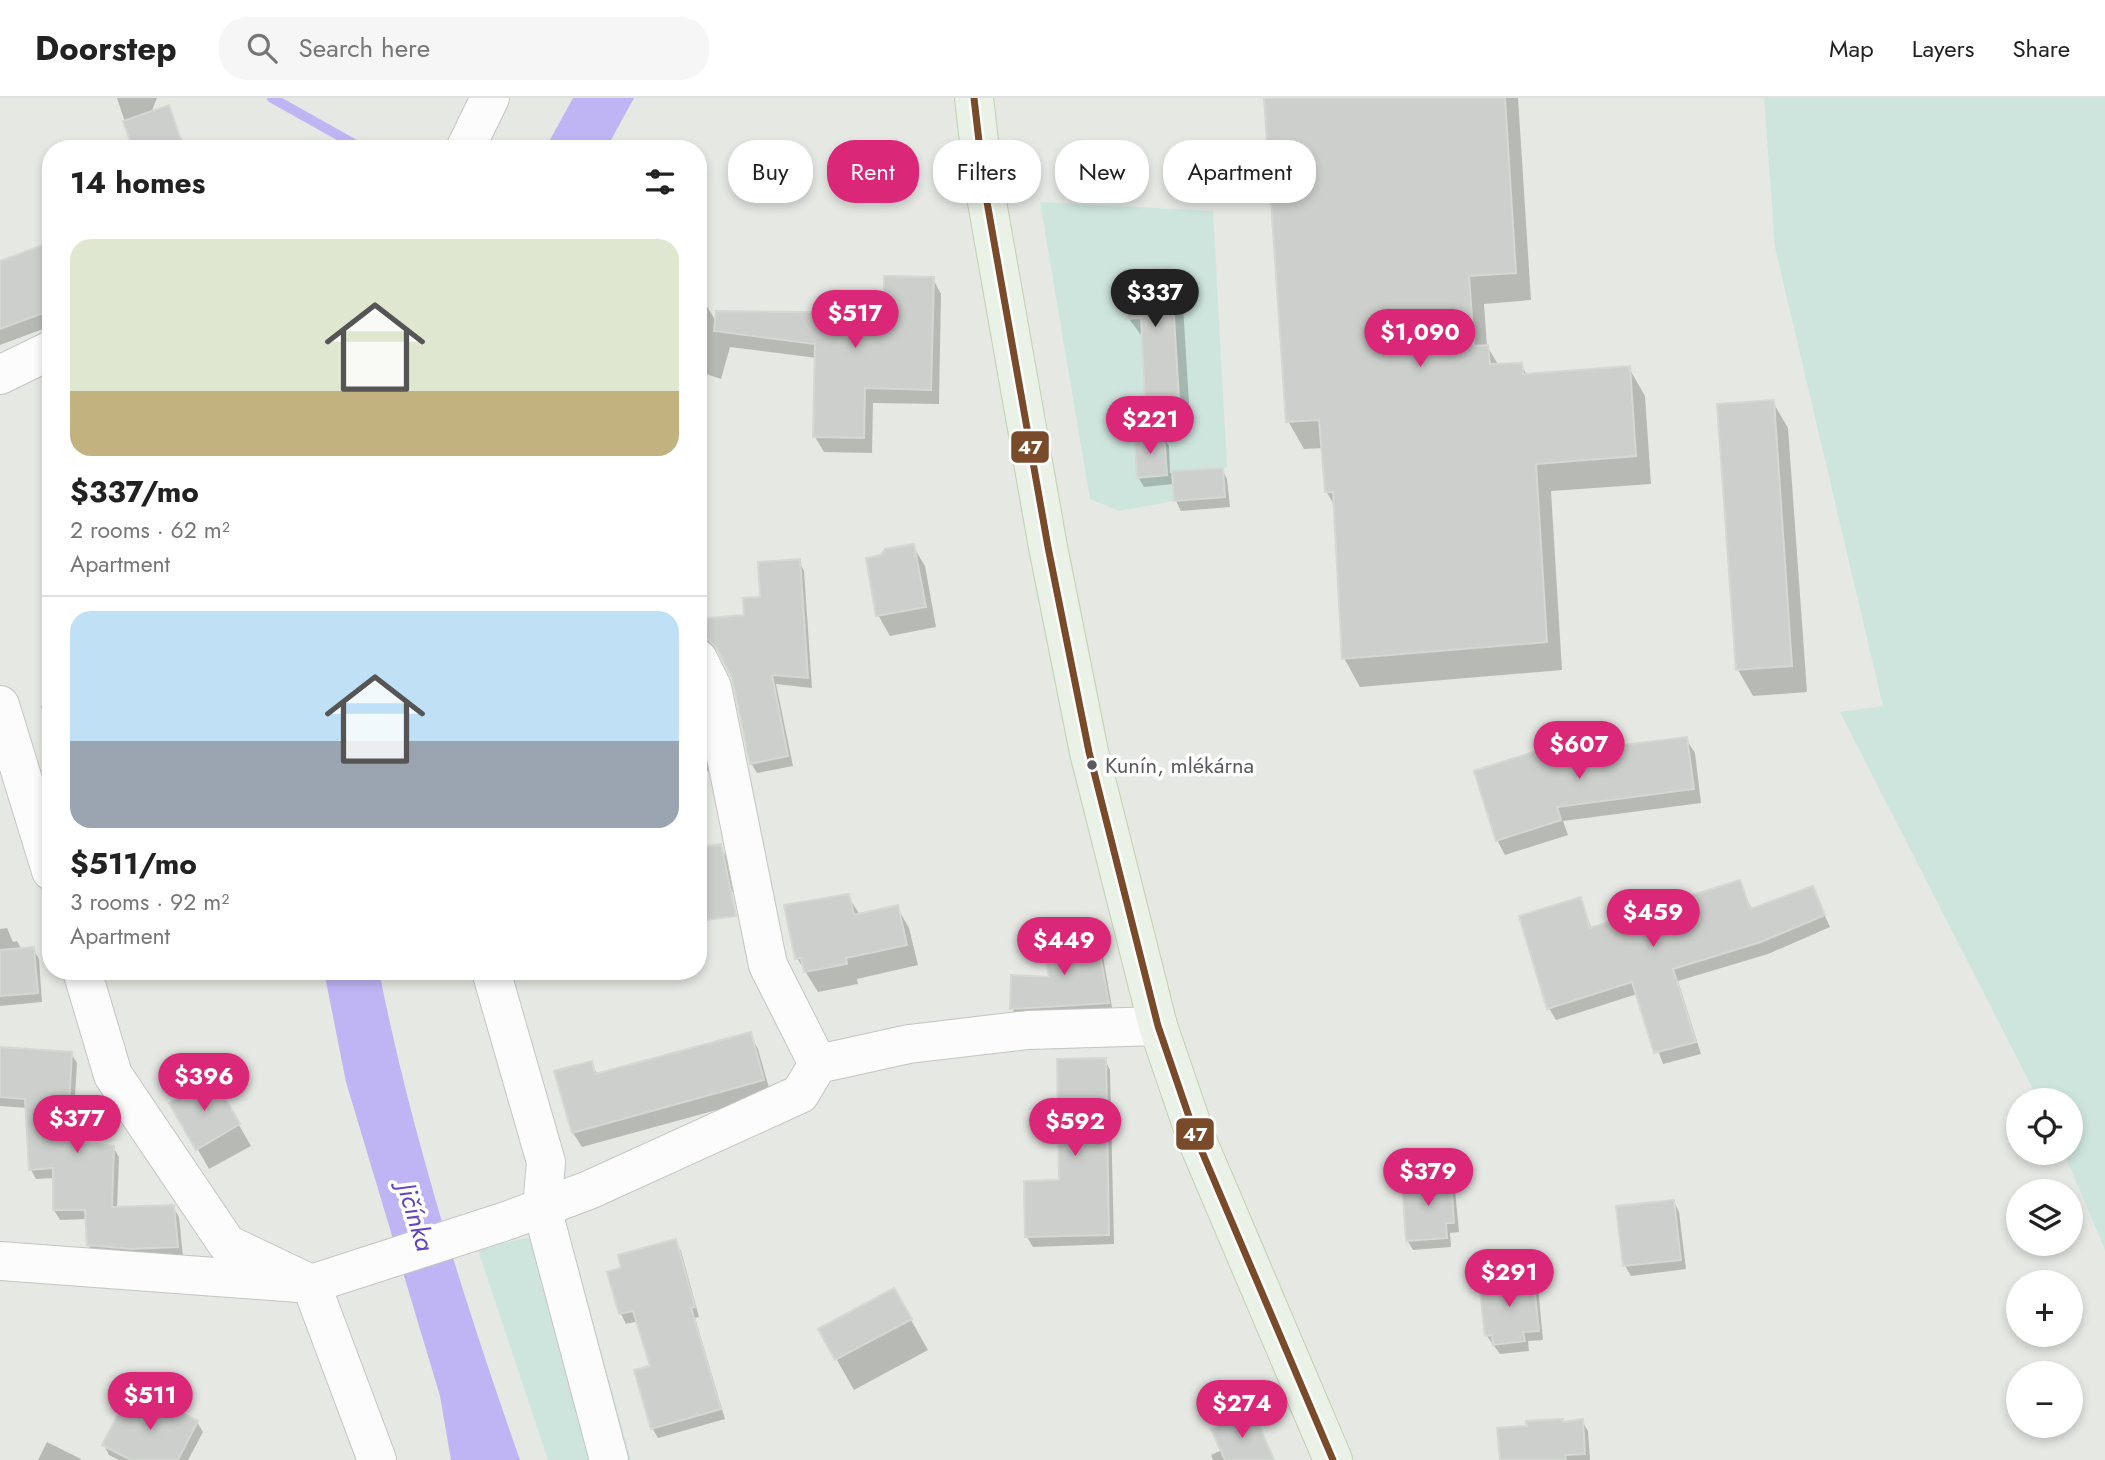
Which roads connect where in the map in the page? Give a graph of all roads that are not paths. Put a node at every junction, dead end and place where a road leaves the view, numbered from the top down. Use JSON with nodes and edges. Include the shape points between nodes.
{"nodes":[{"id":1,"x":490,"y":98,"type":"edge"},
{"id":2,"x":974,"y":98,"type":"edge"},
{"id":3,"x":469,"y":140,"type":"edge"},
{"id":4,"x":42,"y":354,"type":"edge"},
{"id":5,"x":0,"y":375,"type":"edge"},
{"id":6,"x":707,"y":677,"type":"edge"},
{"id":7,"x":0,"y":705,"type":"edge"},
{"id":8,"x":42,"y":842,"type":"edge"},
{"id":9,"x":85,"y":980,"type":"edge"},
{"id":10,"x":494,"y":980,"type":"edge"},
{"id":11,"x":1158,"y":1026,"type":"junction"},
{"id":12,"x":818,"y":1064,"type":"junction"},
{"id":13,"x":526,"y":1214,"type":"junction"},
{"id":14,"x":0,"y":1261,"type":"edge"},
{"id":15,"x":311,"y":1284,"type":"junction"},
{"id":16,"x":377,"y":1460,"type":"edge"},
{"id":17,"x":609,"y":1460,"type":"edge"},
{"id":18,"x":1333,"y":1460,"type":"edge"}],
"edges":[{"from":1,"to":3,"type":"street"},
{"from":2,"to":11,"type":"main road","via":[[984,185],[1048,547],[1089,752]]},
{"from":4,"to":5,"type":"street"},
{"from":6,"to":12,"type":"street","via":[[768,965]]},
{"from":7,"to":8,"type":"street"},
{"from":9,"to":15,"type":"street","via":[[113,1074],[227,1244]]},
{"from":10,"to":13,"type":"street","via":[[546,1162]]},
{"from":11,"to":12,"type":"street","via":[[1015,1032],[909,1044]]},
{"from":11,"to":18,"type":"main road","via":[[1197,1140]]},
{"from":12,"to":13,"type":"street","via":[[800,1094]]},
{"from":13,"to":15,"type":"street"},
{"from":13,"to":17,"type":"street"},
{"from":14,"to":15,"type":"street"},
{"from":15,"to":16,"type":"street"}]}
